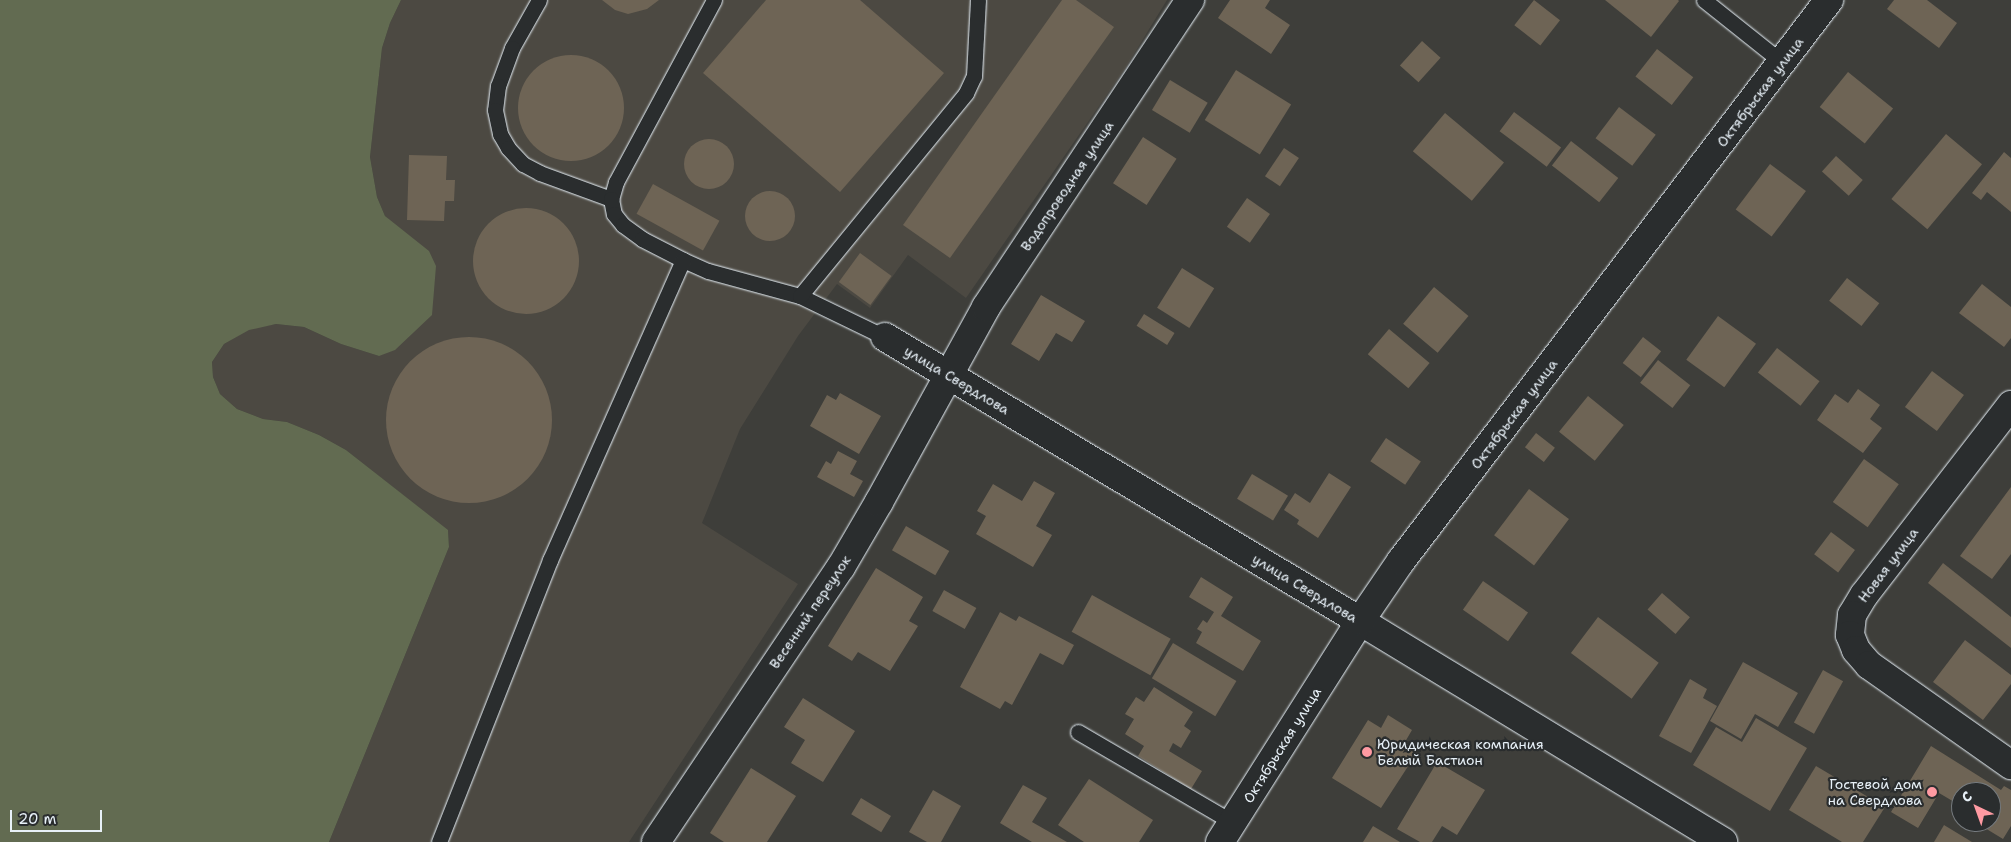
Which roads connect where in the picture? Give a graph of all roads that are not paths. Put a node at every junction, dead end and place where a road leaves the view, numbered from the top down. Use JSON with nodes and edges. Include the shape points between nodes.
{"nodes":[{"id":1,"x":539,"y":0,"type":"edge"},
{"id":2,"x":714,"y":0,"type":"edge"},
{"id":3,"x":978,"y":0,"type":"edge"},
{"id":4,"x":1190,"y":0,"type":"edge"},
{"id":5,"x":1704,"y":0,"type":"edge"},
{"id":6,"x":1829,"y":0,"type":"edge"},
{"id":7,"x":1783,"y":63,"type":"junction"},
{"id":8,"x":611,"y":199,"type":"junction"},
{"id":9,"x":683,"y":260,"type":"junction"},
{"id":10,"x":800,"y":296,"type":"junction"},
{"id":11,"x":885,"y":337,"type":"joint"},
{"id":12,"x":948,"y":374,"type":"junction"},
{"id":13,"x":2011,"y":405,"type":"edge"},
{"id":14,"x":1360,"y":621,"type":"junction"},
{"id":15,"x":1078,"y":732,"type":"dead end"},
{"id":16,"x":2011,"y":765,"type":"edge"},
{"id":17,"x":1226,"y":832,"type":"edge"},
{"id":18,"x":439,"y":842,"type":"edge"},
{"id":19,"x":656,"y":842,"type":"edge"},
{"id":20,"x":1723,"y":842,"type":"edge"}],
"edges":[{"from":1,"to":8,"type":"lane","via":[[512,48],[498,86],[495,110],[500,134],[523,164]]},
{"from":2,"to":8,"type":"lane","via":[[616,182]]},
{"from":3,"to":10,"type":"lane","via":[[974,76],[966,93]]},
{"from":4,"to":12,"type":"street","name":"Водопроводная улица","via":[[986,307]]},
{"from":5,"to":7,"type":"lane"},
{"from":6,"to":7,"type":"street","name":"Октябрьская улица"},
{"from":7,"to":14,"type":"street","name":"Октябрьская улица","via":[[1408,553]]},
{"from":8,"to":9,"type":"lane","via":[[614,214],[623,225],[642,239]]},
{"from":9,"to":10,"type":"lane","via":[[708,271]]},
{"from":9,"to":18,"type":"lane","via":[[550,560]]},
{"from":10,"to":11,"type":"lane"},
{"from":11,"to":12,"type":"street","name":"улица Свердлова"},
{"from":12,"to":14,"type":"street","name":"улица Свердлова"},
{"from":12,"to":19,"type":"street","name":"Весенний переулок","via":[[841,567]]},
{"from":13,"to":16,"type":"street","name":"Новая улица","via":[[1864,595],[1852,615],[1850,635],[1856,650],[1869,665]]},
{"from":14,"to":17,"type":"street","name":"Октябрьская улица"},
{"from":14,"to":20,"type":"street","name":"улица Свердлова"},
{"from":15,"to":17,"type":"lane"}]}
